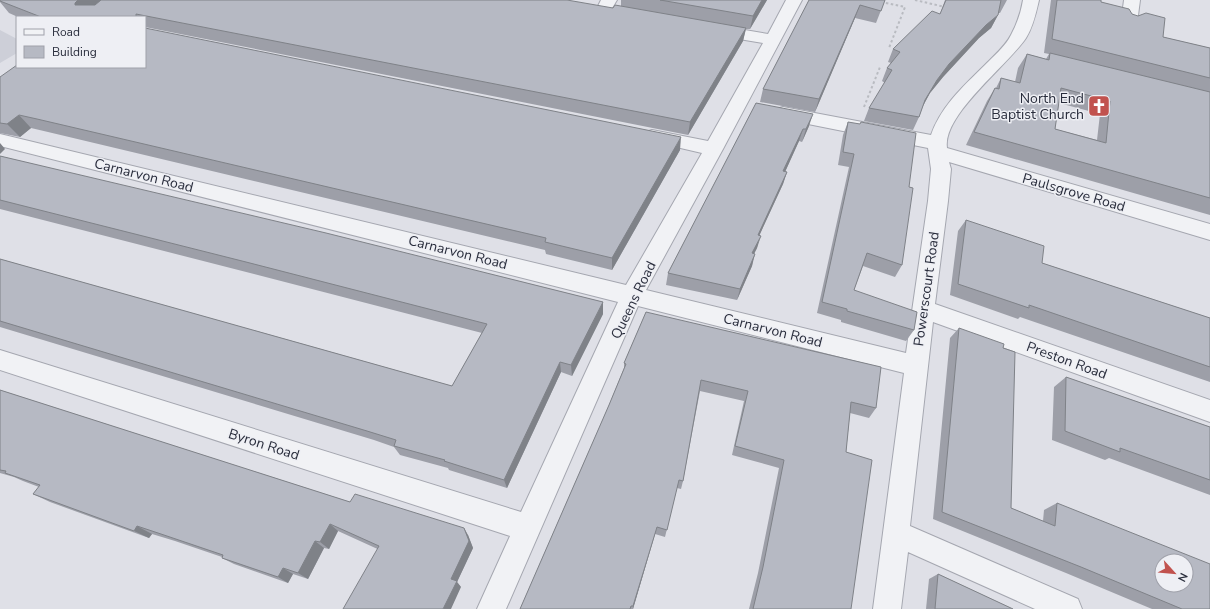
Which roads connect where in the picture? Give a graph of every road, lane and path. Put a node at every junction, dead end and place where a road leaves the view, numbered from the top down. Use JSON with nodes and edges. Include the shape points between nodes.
{"nodes":[{"id":1,"x":794,"y":0,"type":"edge"},
{"id":2,"x":874,"y":0,"type":"edge"},
{"id":3,"x":915,"y":0,"type":"edge"},
{"id":4,"x":1030,"y":0,"type":"edge"},
{"id":5,"x":1132,"y":0,"type":"edge"},
{"id":6,"x":589,"y":7,"type":"edge"},
{"id":7,"x":611,"y":7,"type":"edge"},
{"id":8,"x":945,"y":7,"type":"edge"},
{"id":9,"x":1129,"y":23,"type":"edge"},
{"id":10,"x":704,"y":28,"type":"edge"},
{"id":11,"x":772,"y":40,"type":"junction"},
{"id":12,"x":889,"y":48,"type":"dead end"},
{"id":13,"x":880,"y":67,"type":"dead end"},
{"id":14,"x":753,"y":108,"type":"junction"},
{"id":15,"x":856,"y":127,"type":"junction"},
{"id":16,"x":636,"y":133,"type":"edge"},
{"id":17,"x":0,"y":140,"type":"edge"},
{"id":18,"x":938,"y":147,"type":"junction"},
{"id":19,"x":714,"y":149,"type":"junction"},
{"id":20,"x":1210,"y":232,"type":"edge"},
{"id":21,"x":632,"y":295,"type":"junction"},
{"id":22,"x":923,"y":309,"type":"junction"},
{"id":23,"x":0,"y":360,"type":"edge"},
{"id":24,"x":916,"y":366,"type":"junction"},
{"id":25,"x":1210,"y":411,"type":"edge"},
{"id":26,"x":528,"y":528,"type":"junction"},
{"id":27,"x":897,"y":534,"type":"junction"},
{"id":28,"x":491,"y":609,"type":"edge"},
{"id":29,"x":887,"y":609,"type":"edge"},
{"id":30,"x":1068,"y":609,"type":"edge"}],
"edges":[{"from":1,"to":11,"type":"street","name":"Queens Road"},
{"from":2,"to":12,"type":"path","via":[[905,7]]},
{"from":3,"to":8,"type":"path"},
{"from":4,"to":18,"type":"street","name":"Powerscourt Road","via":[[1015,53],[959,101],[946,120]]},
{"from":5,"to":9,"type":"street"},
{"from":6,"to":7,"type":"street"},
{"from":10,"to":11,"type":"street"},
{"from":11,"to":14,"type":"street","name":"Queens Road"},
{"from":13,"to":15,"type":"path"},
{"from":14,"to":15,"type":"street","name":"Paulsgrove Road"},
{"from":14,"to":19,"type":"street","name":"Queens Road"},
{"from":15,"to":18,"type":"street","name":"Paulsgrove Road"},
{"from":16,"to":19,"type":"street"},
{"from":17,"to":21,"type":"street","name":"Carnarvon Road"},
{"from":18,"to":20,"type":"street","name":"Paulsgrove Road"},
{"from":18,"to":22,"type":"street","name":"Powerscourt Road","via":[[941,169]]},
{"from":19,"to":21,"type":"street","name":"Queens Road"},
{"from":21,"to":24,"type":"street","name":"Carnarvon Road"},
{"from":21,"to":26,"type":"street","name":"Queens Road"},
{"from":22,"to":24,"type":"street","name":"Powerscourt Road"},
{"from":22,"to":25,"type":"street","name":"Preston Road"},
{"from":23,"to":26,"type":"street","name":"Byron Road"},
{"from":24,"to":27,"type":"street","name":"Powerscourt Road"},
{"from":26,"to":28,"type":"street","name":"Queens Road"},
{"from":27,"to":29,"type":"street","name":"Powerscourt Road"},
{"from":27,"to":30,"type":"street"}]}
